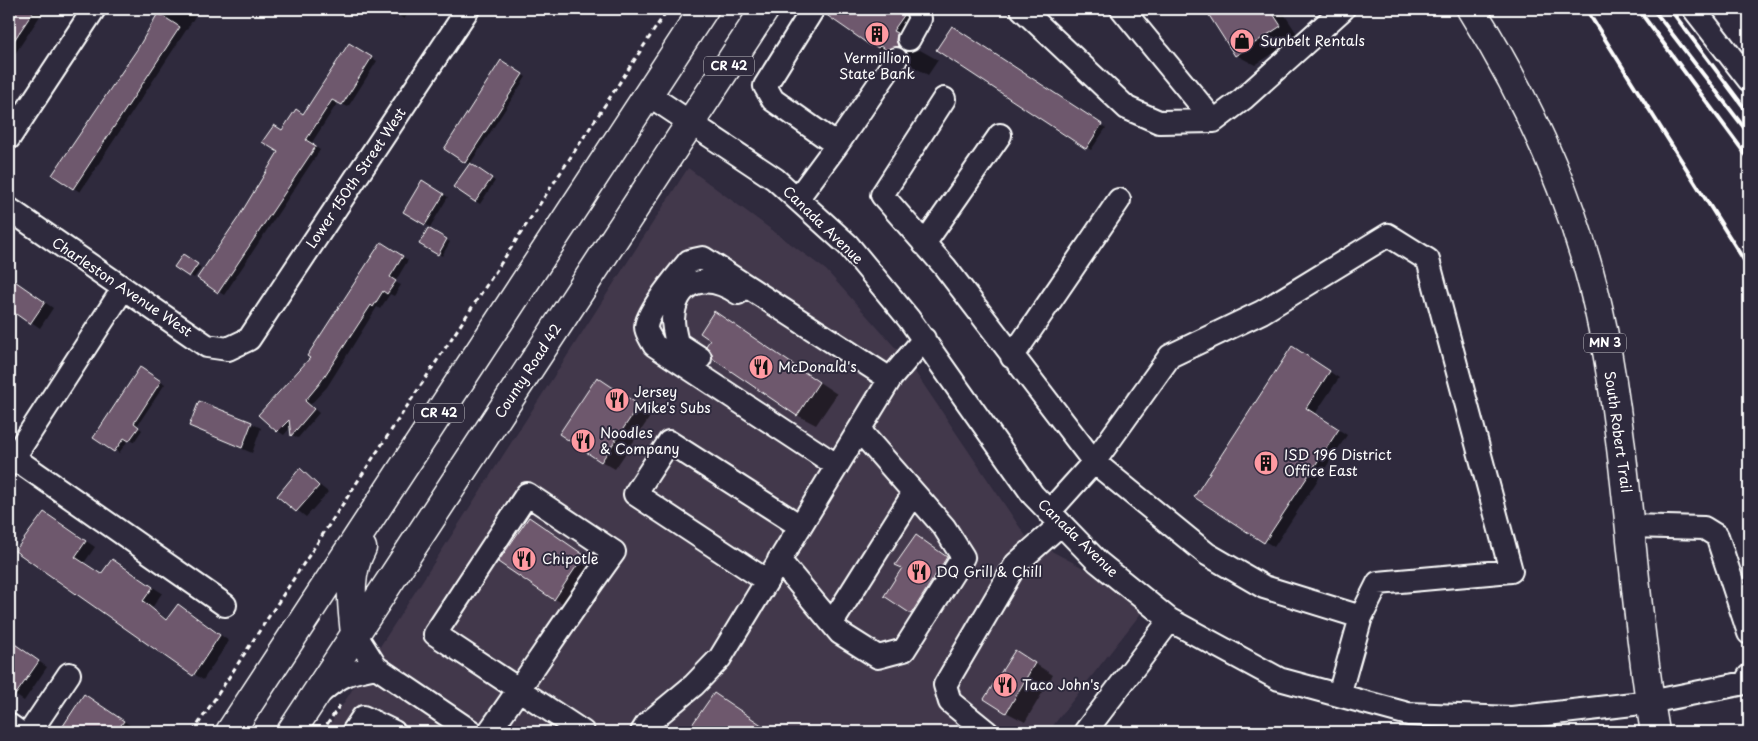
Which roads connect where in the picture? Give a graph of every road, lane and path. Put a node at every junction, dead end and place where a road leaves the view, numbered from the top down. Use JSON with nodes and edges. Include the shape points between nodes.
{"nodes":[{"id":1,"x":94,"y":9,"type":"edge"},
{"id":2,"x":468,"y":9,"type":"edge"},
{"id":3,"x":668,"y":9,"type":"edge"},
{"id":4,"x":704,"y":9,"type":"edge"},
{"id":5,"x":765,"y":9,"type":"edge"},
{"id":6,"x":813,"y":9,"type":"edge"},
{"id":7,"x":917,"y":9,"type":"edge"},
{"id":8,"x":1022,"y":9,"type":"edge"},
{"id":9,"x":1122,"y":9,"type":"edge"},
{"id":10,"x":1343,"y":9,"type":"edge"},
{"id":11,"x":1471,"y":9,"type":"edge"},
{"id":12,"x":1694,"y":9,"type":"edge"},
{"id":13,"x":909,"y":39,"type":"dead end"},
{"id":14,"x":896,"y":59,"type":"dead end"},
{"id":15,"x":1749,"y":80,"type":"edge"},
{"id":16,"x":649,"y":95,"type":"junction"},
{"id":17,"x":944,"y":99,"type":"dead end"},
{"id":18,"x":1214,"y":121,"type":"junction"},
{"id":19,"x":692,"y":123,"type":"junction"},
{"id":20,"x":1000,"y":134,"type":"dead end"},
{"id":21,"x":9,"y":138,"type":"edge"},
{"id":22,"x":838,"y":145,"type":"junction"},
{"id":23,"x":797,"y":199,"type":"junction"},
{"id":24,"x":1119,"y":200,"type":"dead end"},
{"id":25,"x":9,"y":209,"type":"edge"},
{"id":26,"x":924,"y":244,"type":"junction"},
{"id":27,"x":547,"y":249,"type":"junction"},
{"id":28,"x":124,"y":289,"type":"junction"},
{"id":29,"x":924,"y":339,"type":"junction"},
{"id":30,"x":240,"y":343,"type":"joint"},
{"id":31,"x":1012,"y":357,"type":"junction"},
{"id":32,"x":890,"y":378,"type":"junction"},
{"id":33,"x":858,"y":430,"type":"junction"},
{"id":34,"x":12,"y":462,"type":"edge"},
{"id":35,"x":1094,"y":462,"type":"junction"},
{"id":36,"x":836,"y":465,"type":"junction"},
{"id":37,"x":914,"y":493,"type":"junction"},
{"id":38,"x":1055,"y":518,"type":"junction"},
{"id":39,"x":800,"y":526,"type":"junction"},
{"id":40,"x":1630,"y":526,"type":"junction"},
{"id":41,"x":779,"y":560,"type":"junction"},
{"id":42,"x":766,"y":581,"type":"junction"},
{"id":43,"x":225,"y":605,"type":"dead end"},
{"id":44,"x":1361,"y":617,"type":"junction"},
{"id":45,"x":1170,"y":620,"type":"junction"},
{"id":46,"x":832,"y":623,"type":"junction"},
{"id":47,"x":1749,"y":633,"type":"edge"},
{"id":48,"x":355,"y":634,"type":"junction"},
{"id":49,"x":376,"y":667,"type":"junction"},
{"id":50,"x":69,"y":674,"type":"dead end"},
{"id":51,"x":1749,"y":676,"type":"edge"},
{"id":52,"x":518,"y":691,"type":"junction"},
{"id":53,"x":1339,"y":695,"type":"junction"},
{"id":54,"x":312,"y":700,"type":"junction"},
{"id":55,"x":1650,"y":702,"type":"junction"},
{"id":56,"x":1462,"y":724,"type":"edge"},
{"id":57,"x":358,"y":725,"type":"edge"},
{"id":58,"x":1506,"y":725,"type":"edge"},
{"id":59,"x":9,"y":726,"type":"edge"},
{"id":60,"x":19,"y":732,"type":"edge"},
{"id":61,"x":30,"y":732,"type":"edge"},
{"id":62,"x":193,"y":732,"type":"edge"},
{"id":63,"x":230,"y":732,"type":"edge"},
{"id":64,"x":291,"y":732,"type":"edge"},
{"id":65,"x":394,"y":732,"type":"edge"},
{"id":66,"x":472,"y":732,"type":"edge"},
{"id":67,"x":489,"y":732,"type":"edge"},
{"id":68,"x":583,"y":732,"type":"edge"},
{"id":69,"x":642,"y":732,"type":"edge"},
{"id":70,"x":986,"y":732,"type":"edge"},
{"id":71,"x":1085,"y":732,"type":"edge"},
{"id":72,"x":1655,"y":732,"type":"edge"}],
"edges":[{"from":1,"to":21,"type":"street"},
{"from":2,"to":30,"type":"street","name":"Lower 150th Street West","via":[[249,339]]},
{"from":3,"to":62,"type":"path"},
{"from":4,"to":16,"type":"main road","number":"CR 42"},
{"from":5,"to":19,"type":"main road","name":"County Road 42","number":"CR 42"},
{"from":6,"to":22,"type":"street","via":[[765,86],[773,100]]},
{"from":7,"to":13,"type":"street","via":[[920,19]]},
{"from":8,"to":18,"type":"street","via":[[1126,108],[1159,122]]},
{"from":9,"to":18,"type":"street"},
{"from":10,"to":18,"type":"street"},
{"from":11,"to":40,"type":"main road","name":"South Robert Trail","number":"MN 3","via":[[1503,61],[1528,111],[1576,229],[1606,347]]},
{"from":12,"to":15,"type":"street"},
{"from":14,"to":22,"type":"street"},
{"from":16,"to":19,"type":"street","name":"Canada Avenue"},
{"from":16,"to":27,"type":"main road","number":"CR 42"},
{"from":17,"to":26,"type":"street","via":[[882,195]]},
{"from":19,"to":23,"type":"street","name":"Canada Avenue","via":[[776,179]]},
{"from":19,"to":48,"type":"main road","name":"County Road 42","number":"CR 42"},
{"from":20,"to":26,"type":"street"},
{"from":22,"to":23,"type":"street"},
{"from":23,"to":29,"type":"street","name":"Canada Avenue","via":[[848,245]]},
{"from":24,"to":31,"type":"street"},
{"from":25,"to":28,"type":"street","name":"Charleston Avenue West"},
{"from":26,"to":31,"type":"street"},
{"from":27,"to":48,"type":"main road","via":[[526,292],[356,558],[350,585]]},
{"from":27,"to":63,"type":"main road","number":"CR 42"},
{"from":28,"to":30,"type":"street","name":"Charleston Avenue West","via":[[207,346],[228,349]]},
{"from":28,"to":34,"type":"street"},
{"from":29,"to":32,"type":"street"},
{"from":29,"to":38,"type":"street","name":"Canada Avenue","via":[[1033,495]]},
{"from":31,"to":35,"type":"street"},
{"from":32,"to":33,"type":"street"},
{"from":32,"to":36,"type":"street","via":[[704,258],[689,261],[669,285],[647,321],[646,330],[654,345]]},
{"from":33,"to":36,"type":"street"},
{"from":33,"to":37,"type":"street"},
{"from":34,"to":43,"type":"street"},
{"from":35,"to":38,"type":"street"},
{"from":35,"to":44,"type":"street","via":[[1207,554],[1264,587]]},
{"from":35,"to":44,"type":"street","via":[[1170,356],[1262,312],[1388,235],[1428,260],[1511,570],[1378,583]]},
{"from":36,"to":39,"type":"street"},
{"from":37,"to":46,"type":"street"},
{"from":37,"to":46,"type":"street","via":[[944,527],[963,557],[904,650],[878,657],[840,633]]},
{"from":38,"to":45,"type":"street","name":"Canada Avenue","via":[[1098,562]]},
{"from":38,"to":70,"type":"street","via":[[1016,564],[945,685],[950,702]]},
{"from":39,"to":41,"type":"street"},
{"from":39,"to":42,"type":"street","via":[[669,442],[635,494]]},
{"from":40,"to":47,"type":"street","via":[[1704,528],[1717,536]]},
{"from":40,"to":55,"type":"main road","name":"South Robert Trail","number":"MN 3"},
{"from":41,"to":42,"type":"street"},
{"from":41,"to":46,"type":"street"},
{"from":42,"to":69,"type":"street","via":[[720,658]]},
{"from":44,"to":53,"type":"street"},
{"from":45,"to":53,"type":"street","name":"Canada Avenue","via":[[1279,679]]},
{"from":45,"to":71,"type":"street"},
{"from":48,"to":49,"type":"street"},
{"from":48,"to":54,"type":"main road","name":"County Road 42","number":"CR 42"},
{"from":49,"to":54,"type":"street","via":[[337,677]]},
{"from":49,"to":66,"type":"street"},
{"from":50,"to":61,"type":"street"},
{"from":51,"to":55,"type":"street","name":"Canada Avenue","via":[[1745,683]]},
{"from":52,"to":52,"type":"street","via":[[435,634],[528,494],[614,552]]},
{"from":52,"to":67,"type":"street"},
{"from":52,"to":68,"type":"street"},
{"from":53,"to":56,"type":"street","name":"Canada Avenue","via":[[1408,714]]},
{"from":54,"to":64,"type":"main road","name":"County Road 42","number":"CR 42"},
{"from":55,"to":58,"type":"street","name":"Canada Avenue"},
{"from":55,"to":72,"type":"main road","name":"South Robert Trail","number":"MN 3"},
{"from":56,"to":58,"type":"street","name":"Canada Avenue"},
{"from":57,"to":65,"type":"street"},
{"from":59,"to":60,"type":"street"}]}
